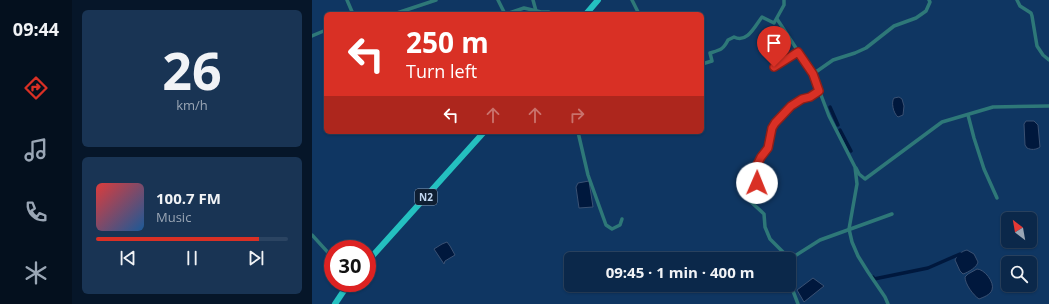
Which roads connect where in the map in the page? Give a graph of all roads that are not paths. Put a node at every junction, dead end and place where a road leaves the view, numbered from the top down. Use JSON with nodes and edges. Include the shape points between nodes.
{"nodes":[{"id":1,"x":347,"y":0,"type":"edge"},
{"id":2,"x":436,"y":0,"type":"edge"},
{"id":3,"x":498,"y":0,"type":"edge"},
{"id":4,"x":533,"y":0,"type":"edge"},
{"id":5,"x":598,"y":0,"type":"edge"},
{"id":6,"x":632,"y":0,"type":"edge"},
{"id":7,"x":784,"y":0,"type":"edge"},
{"id":8,"x":929,"y":0,"type":"edge"},
{"id":9,"x":1017,"y":0,"type":"edge"},
{"id":10,"x":536,"y":11,"type":"junction"},
{"id":11,"x":352,"y":12,"type":"edge"},
{"id":12,"x":400,"y":12,"type":"edge"},
{"id":13,"x":504,"y":12,"type":"edge"},
{"id":14,"x":511,"y":12,"type":"edge"},
{"id":15,"x":541,"y":12,"type":"edge"},
{"id":16,"x":588,"y":12,"type":"edge"},
{"id":17,"x":638,"y":12,"type":"edge"},
{"id":18,"x":777,"y":19,"type":"junction"},
{"id":19,"x":324,"y":31,"type":"edge"},
{"id":20,"x":312,"y":36,"type":"edge"},
{"id":21,"x":798,"y":52,"type":"junction"},
{"id":22,"x":1049,"y":60,"type":"edge"},
{"id":23,"x":704,"y":63,"type":"edge"},
{"id":24,"x":774,"y":67,"type":"dead end"},
{"id":25,"x":813,"y":74,"type":"junction"},
{"id":26,"x":819,"y":91,"type":"junction"},
{"id":27,"x":1049,"y":106,"type":"edge"},
{"id":28,"x":968,"y":115,"type":"junction"},
{"id":29,"x":482,"y":134,"type":"edge"},
{"id":30,"x":578,"y":134,"type":"edge"},
{"id":31,"x":855,"y":167,"type":"junction"},
{"id":32,"x":997,"y":198,"type":"dead end"},
{"id":33,"x":892,"y":214,"type":"dead end"},
{"id":34,"x":622,"y":219,"type":"dead end"},
{"id":35,"x":850,"y":229,"type":"junction"},
{"id":36,"x":312,"y":235,"type":"edge"},
{"id":37,"x":324,"y":248,"type":"edge"},
{"id":38,"x":376,"y":252,"type":"edge"},
{"id":39,"x":783,"y":252,"type":"edge"},
{"id":40,"x":796,"y":255,"type":"edge"},
{"id":41,"x":343,"y":292,"type":"edge"},
{"id":42,"x":793,"y":292,"type":"edge"},
{"id":43,"x":335,"y":304,"type":"edge"},
{"id":44,"x":798,"y":304,"type":"edge"},
{"id":45,"x":888,"y":304,"type":"edge"}],
"edges":[{"from":1,"to":11,"type":"street"},
{"from":2,"to":12,"type":"street"},
{"from":3,"to":13,"type":"street"},
{"from":4,"to":10,"type":"street"},
{"from":5,"to":16,"type":"highway"},
{"from":6,"to":17,"type":"street"},
{"from":7,"to":18,"type":"street","via":[[784,6]]},
{"from":8,"to":25,"type":"street","via":[[926,11],[916,18],[894,26],[866,48],[833,60]]},
{"from":9,"to":22,"type":"street","via":[[1020,6],[1031,13],[1037,46]]},
{"from":10,"to":14,"type":"street","via":[[524,8]]},
{"from":10,"to":15,"type":"street"},
{"from":18,"to":21,"type":"street"},
{"from":18,"to":23,"type":"street","via":[[774,23],[762,17],[750,34],[744,38],[734,37],[728,40],[721,50],[710,53],[712,61]]},
{"from":19,"to":20,"type":"street"},
{"from":21,"to":24,"type":"street"},
{"from":21,"to":25,"type":"street"},
{"from":25,"to":26,"type":"street"},
{"from":26,"to":31,"type":"street"},
{"from":26,"to":39,"type":"street","via":[[791,106],[775,123],[768,148],[757,165],[757,183],[751,202],[764,214],[765,227],[770,239]]},
{"from":27,"to":28,"type":"street","via":[[993,107]]},
{"from":28,"to":31,"type":"street","via":[[942,122],[865,179]]},
{"from":28,"to":32,"type":"street","via":[[984,169]]},
{"from":29,"to":38,"type":"highway","number":"N2"},
{"from":30,"to":34,"type":"street","via":[[588,175],[606,225],[612,228],[620,225]]},
{"from":31,"to":35,"type":"street","via":[[857,184]]},
{"from":33,"to":35,"type":"street"},
{"from":35,"to":40,"type":"street","via":[[820,240]]},
{"from":35,"to":45,"type":"street","via":[[858,256]]},
{"from":36,"to":37,"type":"street"},
{"from":41,"to":43,"type":"highway"},
{"from":42,"to":44,"type":"street"}]}
